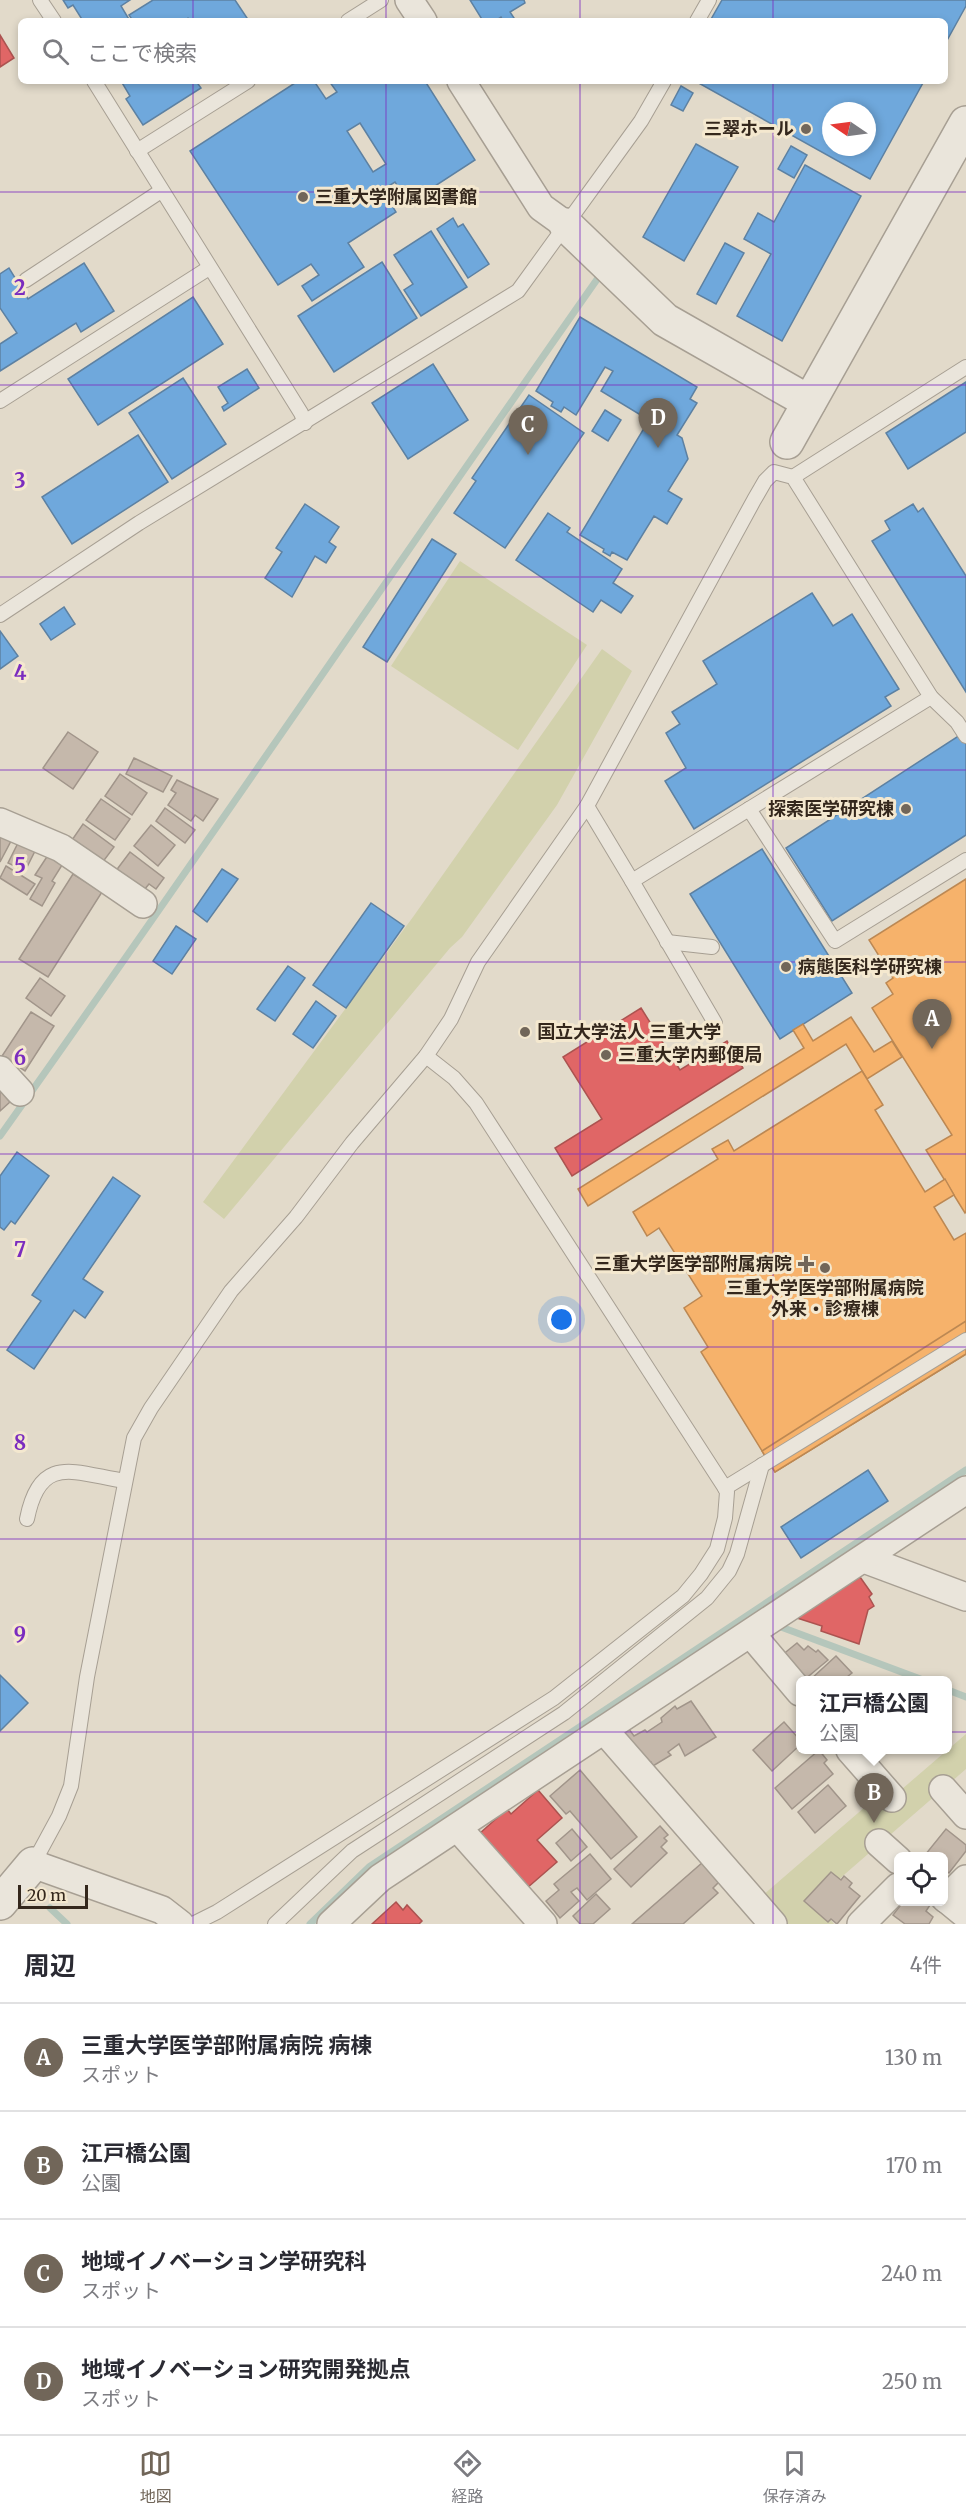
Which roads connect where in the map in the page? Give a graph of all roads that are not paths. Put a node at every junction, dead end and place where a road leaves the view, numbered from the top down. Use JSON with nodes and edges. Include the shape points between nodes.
{"nodes":[{"id":1,"x":40,"y":0,"type":"edge"},
{"id":2,"x":381,"y":0,"type":"edge"},
{"id":3,"x":410,"y":0,"type":"edge"},
{"id":4,"x":709,"y":0,"type":"edge"},
{"id":5,"x":52,"y":18,"type":"edge"},
{"id":6,"x":353,"y":18,"type":"edge"},
{"id":7,"x":421,"y":18,"type":"edge"},
{"id":8,"x":700,"y":18,"type":"edge"},
{"id":9,"x":96,"y":84,"type":"edge"},
{"id":10,"x":243,"y":84,"type":"edge"},
{"id":11,"x":463,"y":84,"type":"edge"},
{"id":12,"x":662,"y":84,"type":"edge"},
{"id":13,"x":966,"y":123,"type":"edge"},
{"id":14,"x":137,"y":151,"type":"junction"},
{"id":15,"x":161,"y":190,"type":"junction"},
{"id":16,"x":566,"y":225,"type":"junction"},
{"id":17,"x":209,"y":268,"type":"junction"},
{"id":18,"x":26,"y":280,"type":"dead end"},
{"id":19,"x":966,"y":367,"type":"edge"},
{"id":20,"x":0,"y":401,"type":"edge"},
{"id":21,"x":809,"y":402,"type":"junction"},
{"id":22,"x":305,"y":423,"type":"junction"},
{"id":23,"x":787,"y":442,"type":"dead end"},
{"id":24,"x":793,"y":477,"type":"junction"},
{"id":25,"x":0,"y":615,"type":"edge"},
{"id":26,"x":931,"y":697,"type":"junction"},
{"id":27,"x":966,"y":736,"type":"edge"},
{"id":28,"x":587,"y":806,"type":"junction"},
{"id":29,"x":750,"y":808,"type":"junction"},
{"id":30,"x":0,"y":822,"type":"edge"},
{"id":31,"x":966,"y":860,"type":"edge"},
{"id":32,"x":632,"y":881,"type":"junction"},
{"id":33,"x":143,"y":904,"type":"dead end"},
{"id":34,"x":667,"y":942,"type":"junction"},
{"id":35,"x":712,"y":947,"type":"dead end"},
{"id":36,"x":715,"y":1023,"type":"dead end"},
{"id":37,"x":426,"y":1056,"type":"junction"},
{"id":38,"x":0,"y":1070,"type":"edge"},
{"id":39,"x":20,"y":1092,"type":"dead end"},
{"id":40,"x":966,"y":1340,"type":"edge"},
{"id":41,"x":762,"y":1465,"type":"junction"},
{"id":42,"x":124,"y":1481,"type":"junction"},
{"id":43,"x":725,"y":1488,"type":"junction"},
{"id":44,"x":966,"y":1490,"type":"edge"},
{"id":45,"x":27,"y":1519,"type":"dead end"},
{"id":46,"x":864,"y":1558,"type":"junction"},
{"id":47,"x":966,"y":1597,"type":"edge"},
{"id":48,"x":750,"y":1634,"type":"junction"},
{"id":49,"x":796,"y":1686,"type":"edge"},
{"id":50,"x":604,"y":1730,"type":"junction"},
{"id":51,"x":854,"y":1754,"type":"edge"},
{"id":52,"x":943,"y":1789,"type":"dead end"},
{"id":53,"x":892,"y":1798,"type":"dead end"},
{"id":54,"x":966,"y":1815,"type":"edge"},
{"id":55,"x":458,"y":1828,"type":"junction"},
{"id":56,"x":33,"y":1864,"type":"junction"},
{"id":57,"x":966,"y":1879,"type":"edge"},
{"id":58,"x":894,"y":1891,"type":"edge"},
{"id":59,"x":0,"y":1903,"type":"edge"},
{"id":60,"x":952,"y":1904,"type":"edge"},
{"id":61,"x":192,"y":1922,"type":"edge"},
{"id":62,"x":217,"y":1924,"type":"edge"},
{"id":63,"x":275,"y":1924,"type":"edge"},
{"id":64,"x":332,"y":1924,"type":"edge"},
{"id":65,"x":543,"y":1924,"type":"edge"},
{"id":66,"x":773,"y":1924,"type":"edge"},
{"id":67,"x":861,"y":1924,"type":"edge"}],
"edges":[{"from":1,"to":5,"type":"lane"},
{"from":2,"to":6,"type":"lane"},
{"from":3,"to":7,"type":"street"},
{"from":4,"to":8,"type":"lane"},
{"from":9,"to":14,"type":"lane"},
{"from":10,"to":14,"type":"lane"},
{"from":11,"to":16,"type":"street","via":[[541,207]]},
{"from":12,"to":16,"type":"lane","via":[[641,121]]},
{"from":13,"to":21,"type":"street"},
{"from":14,"to":15,"type":"lane"},
{"from":15,"to":17,"type":"lane"},
{"from":15,"to":18,"type":"lane"},
{"from":16,"to":21,"type":"street","via":[[665,320]]},
{"from":16,"to":22,"type":"lane","via":[[518,291]]},
{"from":17,"to":20,"type":"lane"},
{"from":17,"to":22,"type":"lane"},
{"from":19,"to":24,"type":"lane"},
{"from":21,"to":23,"type":"street"},
{"from":22,"to":25,"type":"lane","via":[[139,523]]},
{"from":24,"to":26,"type":"lane"},
{"from":24,"to":28,"type":"lane","via":[[774,472],[765,481]]},
{"from":26,"to":27,"type":"lane"},
{"from":26,"to":29,"type":"lane"},
{"from":28,"to":32,"type":"lane"},
{"from":28,"to":37,"type":"lane","via":[[478,962],[451,1019]]},
{"from":29,"to":31,"type":"lane","via":[[836,941]]},
{"from":29,"to":32,"type":"lane"},
{"from":30,"to":33,"type":"street","via":[[61,848]]},
{"from":32,"to":34,"type":"lane"},
{"from":34,"to":35,"type":"lane"},
{"from":34,"to":36,"type":"lane"},
{"from":37,"to":42,"type":"lane","via":[[231,1292],[134,1438]]},
{"from":37,"to":43,"type":"lane","via":[[454,1078],[476,1103]]},
{"from":38,"to":39,"type":"street"},
{"from":40,"to":41,"type":"lane"},
{"from":41,"to":43,"type":"lane"},
{"from":41,"to":63,"type":"lane","via":[[737,1554],[707,1598],[564,1713],[352,1851]]},
{"from":42,"to":45,"type":"lane","via":[[52,1473],[32,1495]]},
{"from":42,"to":56,"type":"lane","via":[[71,1786]]},
{"from":43,"to":61,"type":"lane","via":[[726,1512],[717,1549],[683,1596],[554,1698],[217,1912]]},
{"from":44,"to":46,"type":"street"},
{"from":46,"to":47,"type":"street"},
{"from":46,"to":48,"type":"street"},
{"from":48,"to":49,"type":"street"},
{"from":48,"to":50,"type":"street"},
{"from":50,"to":55,"type":"street"},
{"from":50,"to":66,"type":"street"},
{"from":51,"to":53,"type":"street"},
{"from":52,"to":54,"type":"street"},
{"from":55,"to":64,"type":"street","via":[[380,1878]]},
{"from":55,"to":65,"type":"street"},
{"from":56,"to":59,"type":"street"},
{"from":56,"to":61,"type":"street"},
{"from":57,"to":60,"type":"street"},
{"from":58,"to":67,"type":"street"},
{"from":61,"to":62,"type":"lane"}]}
